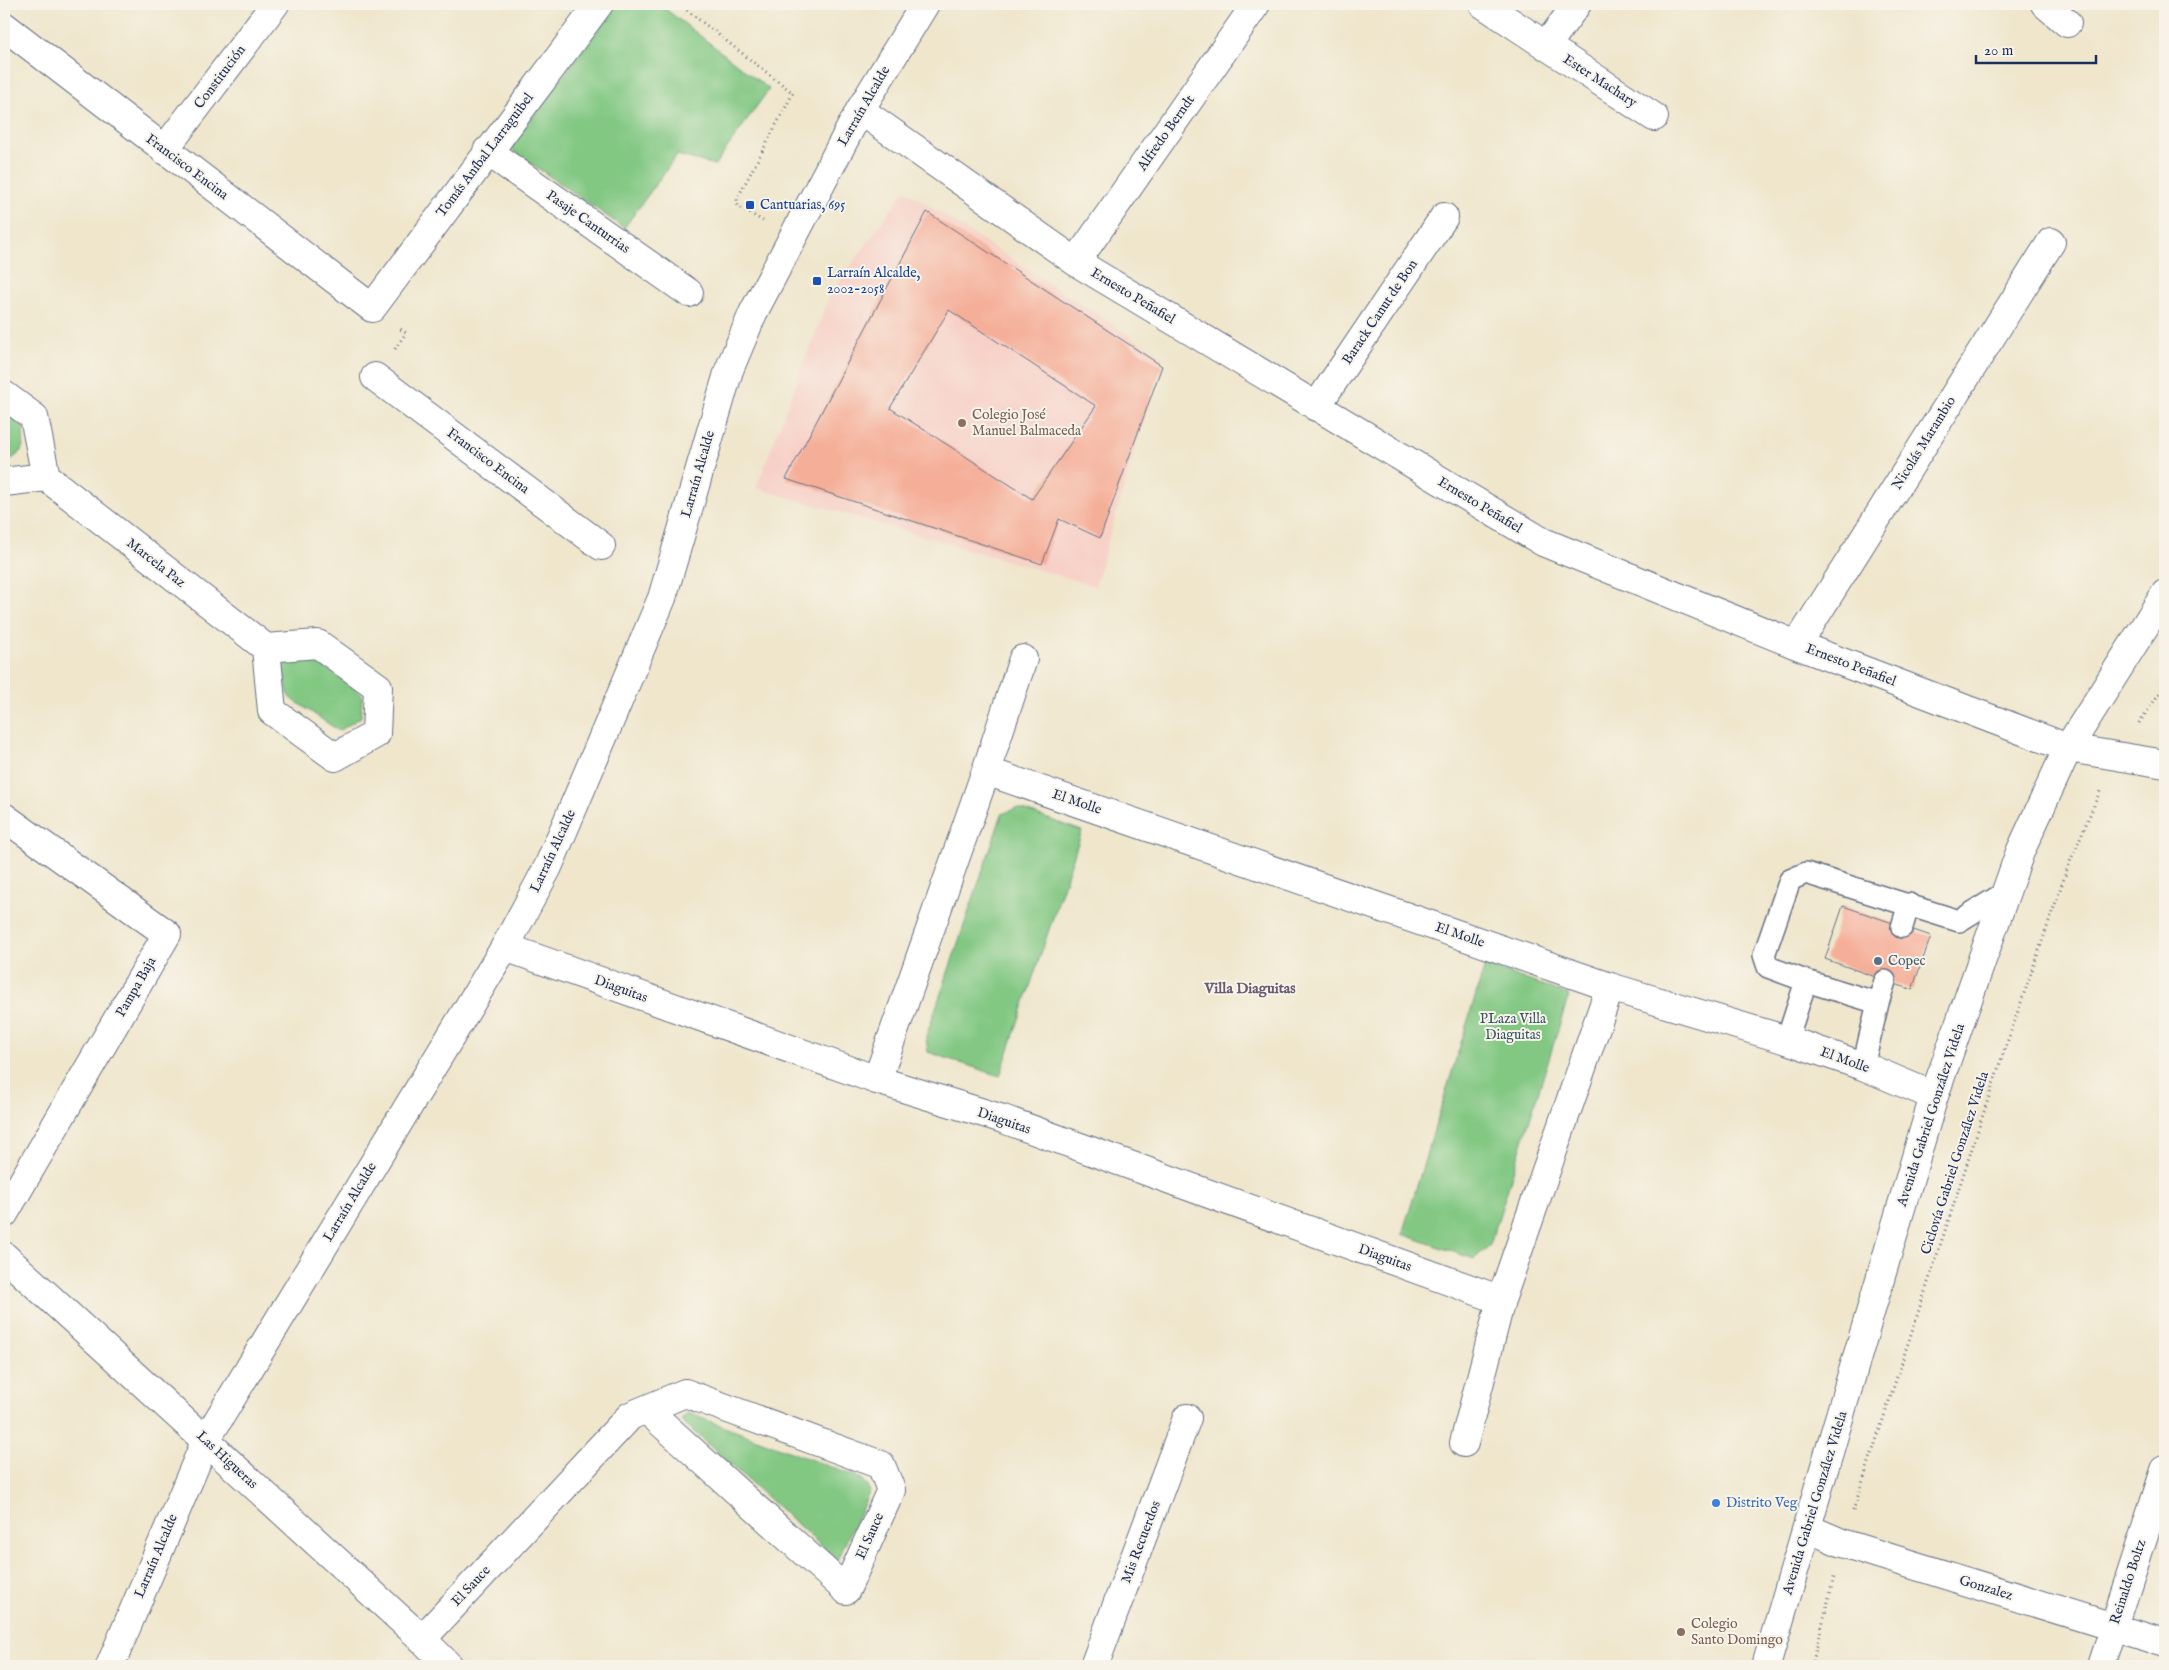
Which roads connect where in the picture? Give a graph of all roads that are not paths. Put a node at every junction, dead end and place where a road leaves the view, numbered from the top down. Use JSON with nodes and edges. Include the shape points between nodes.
{"nodes":[{"id":1,"x":275,"y":4,"type":"edge"},
{"id":2,"x":599,"y":4,"type":"edge"},
{"id":3,"x":925,"y":4,"type":"edge"},
{"id":4,"x":1256,"y":4,"type":"edge"},
{"id":5,"x":1483,"y":4,"type":"edge"},
{"id":6,"x":1576,"y":4,"type":"edge"},
{"id":7,"x":2045,"y":4,"type":"edge"},
{"id":8,"x":2067,"y":23,"type":"dead end"},
{"id":9,"x":4,"y":26,"type":"edge"},
{"id":10,"x":1546,"y":46,"type":"junction"},
{"id":11,"x":860,"y":110,"type":"junction"},
{"id":12,"x":1654,"y":117,"type":"dead end"},
{"id":13,"x":164,"y":150,"type":"junction"},
{"id":14,"x":487,"y":151,"type":"junction"},
{"id":15,"x":1444,"y":217,"type":"dead end"},
{"id":16,"x":2051,"y":242,"type":"dead end"},
{"id":17,"x":1076,"y":262,"type":"junction"},
{"id":18,"x":689,"y":293,"type":"dead end"},
{"id":19,"x":372,"y":308,"type":"joint"},
{"id":20,"x":375,"y":377,"type":"dead end"},
{"id":21,"x":4,"y":395,"type":"edge"},
{"id":22,"x":1316,"y":407,"type":"junction"},
{"id":23,"x":46,"y":477,"type":"junction"},
{"id":24,"x":4,"y":482,"type":"edge"},
{"id":25,"x":601,"y":546,"type":"dead end"},
{"id":26,"x":2165,"y":594,"type":"edge"},
{"id":27,"x":1797,"y":645,"type":"junction"},
{"id":28,"x":266,"y":648,"type":"junction"},
{"id":29,"x":1023,"y":659,"type":"dead end"},
{"id":30,"x":2068,"y":748,"type":"junction"},
{"id":31,"x":2165,"y":764,"type":"edge"},
{"id":32,"x":986,"y":771,"type":"junction"},
{"id":33,"x":4,"y":818,"type":"edge"},
{"id":34,"x":2006,"y":892,"type":"junction"},
{"id":35,"x":1909,"y":904,"type":"junction"},
{"id":36,"x":1902,"y":927,"type":"dead end"},
{"id":37,"x":505,"y":947,"type":"junction"},
{"id":38,"x":1886,"y":980,"type":"dead end"},
{"id":39,"x":1806,"y":981,"type":"junction"},
{"id":40,"x":1610,"y":987,"type":"junction"},
{"id":41,"x":1878,"y":1004,"type":"junction"},
{"id":42,"x":1786,"y":1040,"type":"junction"},
{"id":43,"x":1863,"y":1066,"type":"junction"},
{"id":44,"x":877,"y":1080,"type":"junction"},
{"id":45,"x":1934,"y":1096,"type":"junction"},
{"id":46,"x":4,"y":1214,"type":"edge"},
{"id":47,"x":4,"y":1256,"type":"edge"},
{"id":48,"x":1500,"y":1300,"type":"junction"},
{"id":49,"x":647,"y":1410,"type":"junction"},
{"id":50,"x":1187,"y":1418,"type":"dead end"},
{"id":51,"x":206,"y":1440,"type":"junction"},
{"id":52,"x":1464,"y":1443,"type":"dead end"},
{"id":53,"x":2165,"y":1470,"type":"edge"},
{"id":54,"x":1807,"y":1528,"type":"junction"},
{"id":55,"x":2113,"y":1627,"type":"junction"},
{"id":56,"x":422,"y":1639,"type":"junction"},
{"id":57,"x":2165,"y":1643,"type":"edge"},
{"id":58,"x":110,"y":1666,"type":"edge"},
{"id":59,"x":449,"y":1666,"type":"edge"},
{"id":60,"x":1094,"y":1666,"type":"edge"},
{"id":61,"x":1766,"y":1666,"type":"edge"},
{"id":62,"x":2101,"y":1666,"type":"edge"}],
"edges":[{"from":1,"to":13,"type":"street","name":"Constitución"},
{"from":2,"to":14,"type":"street","name":"Tomás Aníbal Larraguibel"},
{"from":3,"to":11,"type":"street","name":"Larraín Alcalde"},
{"from":4,"to":17,"type":"street","name":"Alfredo Berndt"},
{"from":5,"to":10,"type":"street","name":"Ester Machary"},
{"from":6,"to":10,"type":"street"},
{"from":7,"to":8,"type":"street"},
{"from":9,"to":13,"type":"street","name":"Francisco Encina"},
{"from":10,"to":12,"type":"street","name":"Ester Machary"},
{"from":11,"to":17,"type":"street","name":"Ernesto Peñafiel"},
{"from":11,"to":37,"type":"street","name":"Larraín Alcalde","via":[[754,313],[729,370],[662,598],[548,867]]},
{"from":13,"to":19,"type":"street","name":"Francisco Encina"},
{"from":14,"to":18,"type":"street","name":"Pasaje Canturrias"},
{"from":14,"to":19,"type":"street","name":"Tomás Aníbal Larraguibel"},
{"from":15,"to":22,"type":"street","name":"Barack Canut de Bon"},
{"from":16,"to":27,"type":"street","name":"Nicolás Marambio"},
{"from":17,"to":22,"type":"street","name":"Ernesto Peñafiel"},
{"from":20,"to":25,"type":"street","name":"Francisco Encina"},
{"from":21,"to":23,"type":"street","via":[[34,417]]},
{"from":22,"to":27,"type":"street","name":"Ernesto Peñafiel","via":[[1543,542]]},
{"from":23,"to":24,"type":"street"},
{"from":23,"to":28,"type":"street","name":"Marcela Paz"},
{"from":26,"to":30,"type":"street","name":"Avenida Gabriel González Videla"},
{"from":27,"to":30,"type":"street","name":"Ernesto Peñafiel"},
{"from":28,"to":28,"type":"street","via":[[318,644],[378,687],[376,734],[335,758],[272,712]]},
{"from":29,"to":32,"type":"street"},
{"from":30,"to":31,"type":"street","name":"Ernesto Peñafiel"},
{"from":30,"to":34,"type":"street","name":"Avenida Gabriel González Videla","via":[[2020,852]]},
{"from":32,"to":40,"type":"street","name":"El Molle"},
{"from":32,"to":44,"type":"street"},
{"from":33,"to":46,"type":"street","name":"Pampa Baja","via":[[167,934]]},
{"from":34,"to":35,"type":"lane","via":[[1959,921]]},
{"from":34,"to":45,"type":"street","name":"Avenida Gabriel González Videla"},
{"from":35,"to":36,"type":"lane"},
{"from":35,"to":39,"type":"lane","via":[[1806,874],[1790,880],[1764,955],[1768,967]]},
{"from":37,"to":44,"type":"street","name":"Diaguitas"},
{"from":37,"to":51,"type":"street","name":"Larraín Alcalde"},
{"from":38,"to":41,"type":"lane"},
{"from":39,"to":41,"type":"lane"},
{"from":39,"to":42,"type":"lane"},
{"from":40,"to":42,"type":"street","name":"El Molle"},
{"from":40,"to":48,"type":"street"},
{"from":41,"to":43,"type":"lane"},
{"from":42,"to":43,"type":"street","name":"El Molle"},
{"from":43,"to":45,"type":"street","name":"El Molle"},
{"from":44,"to":48,"type":"street","name":"Diaguitas","via":[[1003,1119]]},
{"from":45,"to":54,"type":"street","name":"Avenida Gabriel González Videla"},
{"from":47,"to":51,"type":"street","name":"Las Higueras"},
{"from":48,"to":52,"type":"street"},
{"from":49,"to":49,"type":"street","name":"El Sauce","via":[[684,1443],[846,1590],[890,1490],[881,1465],[685,1393]]},
{"from":49,"to":56,"type":"street","name":"El Sauce","via":[[630,1416]]},
{"from":50,"to":60,"type":"street","name":"Mis Recuerdos"},
{"from":51,"to":56,"type":"street","name":"Las Higueras"},
{"from":51,"to":58,"type":"street","name":"Larraín Alcalde"},
{"from":53,"to":55,"type":"street","name":"Reinaldo Boltz"},
{"from":54,"to":55,"type":"street","name":"Gonzalez","via":[[1842,1543]]},
{"from":54,"to":61,"type":"street","name":"Avenida Gabriel González Videla"},
{"from":55,"to":57,"type":"street","name":"Gonzalez"},
{"from":55,"to":62,"type":"street","name":"Reinaldo Boltz"},
{"from":56,"to":59,"type":"street","name":"Las Higueras"}]}
